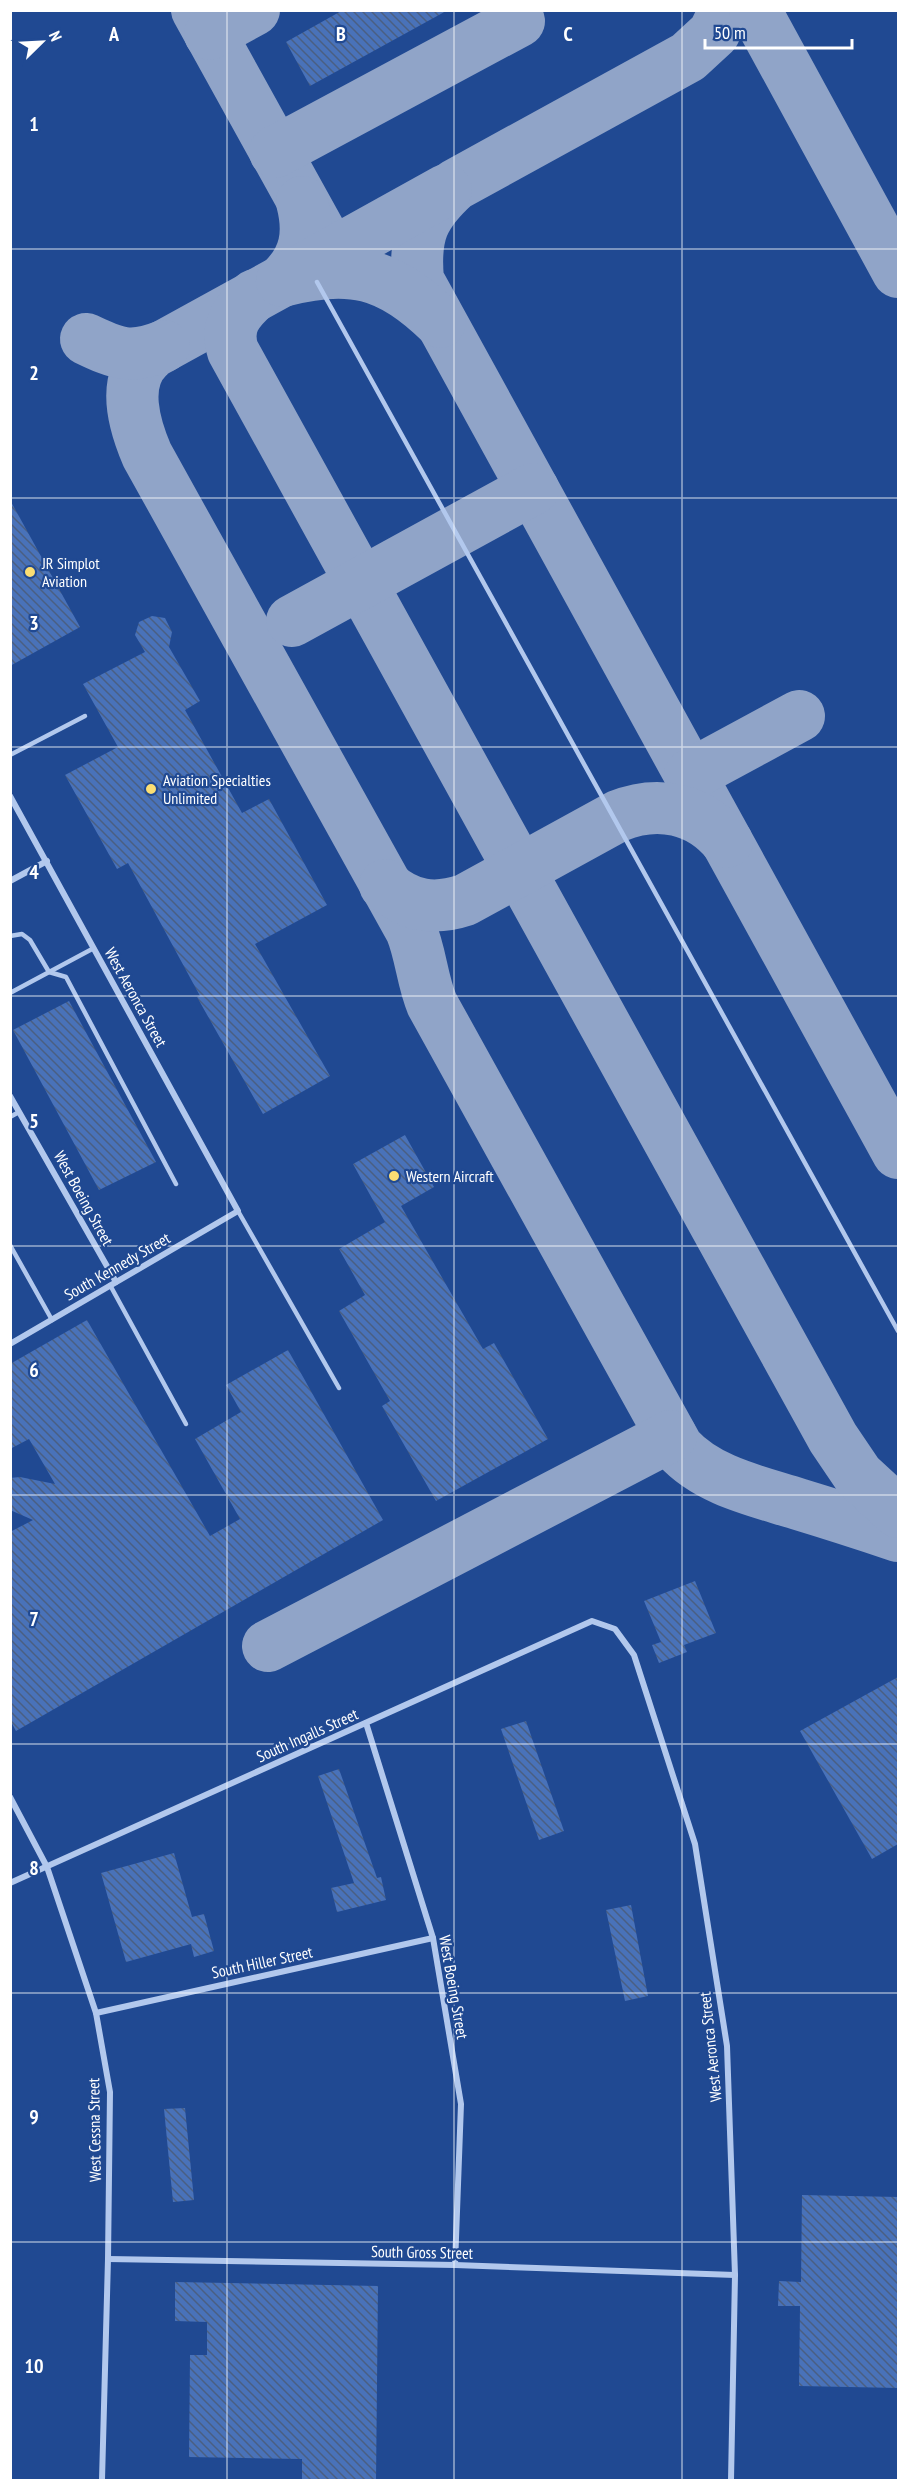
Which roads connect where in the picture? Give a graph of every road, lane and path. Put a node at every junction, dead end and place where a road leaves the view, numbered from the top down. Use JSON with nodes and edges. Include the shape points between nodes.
{"nodes":[{"id":1,"x":317,"y":282,"type":"dead end"},
{"id":2,"x":85,"y":716,"type":"dead end"},
{"id":3,"x":10,"y":755,"type":"edge"},
{"id":4,"x":10,"y":795,"type":"edge"},
{"id":5,"x":47,"y":861,"type":"junction"},
{"id":6,"x":10,"y":881,"type":"edge"},
{"id":7,"x":10,"y":936,"type":"edge"},
{"id":8,"x":94,"y":948,"type":"junction"},
{"id":9,"x":49,"y":972,"type":"junction"},
{"id":10,"x":10,"y":993,"type":"edge"},
{"id":11,"x":10,"y":1096,"type":"edge"},
{"id":12,"x":20,"y":1112,"type":"junction"},
{"id":13,"x":10,"y":1117,"type":"edge"},
{"id":14,"x":176,"y":1184,"type":"dead end"},
{"id":15,"x":238,"y":1211,"type":"junction"},
{"id":16,"x":10,"y":1245,"type":"edge"},
{"id":17,"x":113,"y":1284,"type":"junction"},
{"id":18,"x":52,"y":1320,"type":"junction"},
{"id":19,"x":898,"y":1331,"type":"edge"},
{"id":20,"x":10,"y":1344,"type":"edge"},
{"id":21,"x":339,"y":1388,"type":"dead end"},
{"id":22,"x":186,"y":1424,"type":"dead end"},
{"id":23,"x":615,"y":1629,"type":"joint"},
{"id":24,"x":366,"y":1723,"type":"junction"},
{"id":25,"x":10,"y":1797,"type":"edge"},
{"id":26,"x":47,"y":1867,"type":"junction"},
{"id":27,"x":10,"y":1883,"type":"edge"},
{"id":28,"x":433,"y":1938,"type":"junction"},
{"id":29,"x":96,"y":2013,"type":"junction"},
{"id":30,"x":108,"y":2259,"type":"junction"},
{"id":31,"x":455,"y":2265,"type":"junction"},
{"id":32,"x":735,"y":2275,"type":"junction"},
{"id":33,"x":102,"y":2481,"type":"edge"},
{"id":34,"x":731,"y":2481,"type":"edge"}],
"edges":[{"from":1,"to":19,"type":"lane"},
{"from":2,"to":3,"type":"lane"},
{"from":4,"to":5,"type":"street","name":"West Aeronca Street"},
{"from":5,"to":6,"type":"street"},
{"from":5,"to":8,"type":"street","name":"West Aeronca Street"},
{"from":7,"to":9,"type":"lane","via":[[22,934],[30,940]]},
{"from":8,"to":9,"type":"lane"},
{"from":8,"to":15,"type":"street","name":"West Aeronca Street"},
{"from":9,"to":10,"type":"lane"},
{"from":9,"to":14,"type":"lane","via":[[66,977]]},
{"from":11,"to":12,"type":"street","name":"West Boeing Street"},
{"from":12,"to":13,"type":"lane"},
{"from":12,"to":17,"type":"street","name":"West Boeing Street"},
{"from":15,"to":17,"type":"street","name":"South Kennedy Street"},
{"from":15,"to":21,"type":"lane"},
{"from":16,"to":18,"type":"lane"},
{"from":17,"to":18,"type":"street","name":"South Kennedy Street"},
{"from":17,"to":22,"type":"lane"},
{"from":18,"to":20,"type":"street","name":"South Kennedy Street"},
{"from":23,"to":24,"type":"street","name":"South Ingalls Street","via":[[592,1621]]},
{"from":23,"to":32,"type":"street","name":"West Aeronca Street","via":[[634,1655],[695,1844],[727,2046]]},
{"from":24,"to":26,"type":"street","name":"South Ingalls Street"},
{"from":24,"to":28,"type":"street","name":"West Boeing Street"},
{"from":25,"to":26,"type":"street","name":"West Cessna Street"},
{"from":26,"to":27,"type":"street","name":"South Ingalls Street"},
{"from":26,"to":29,"type":"street","name":"West Cessna Street"},
{"from":28,"to":29,"type":"street","name":"South Hiller Street"},
{"from":28,"to":31,"type":"street","name":"West Boeing Street","via":[[461,2104]]},
{"from":29,"to":30,"type":"street","name":"West Cessna Street","via":[[110,2092]]},
{"from":30,"to":31,"type":"street","name":"South Gross Street"},
{"from":30,"to":33,"type":"street","name":"West Cessna Street"},
{"from":31,"to":32,"type":"street","name":"South Gross Street"},
{"from":32,"to":34,"type":"street","name":"West Aeronca Street"}]}
